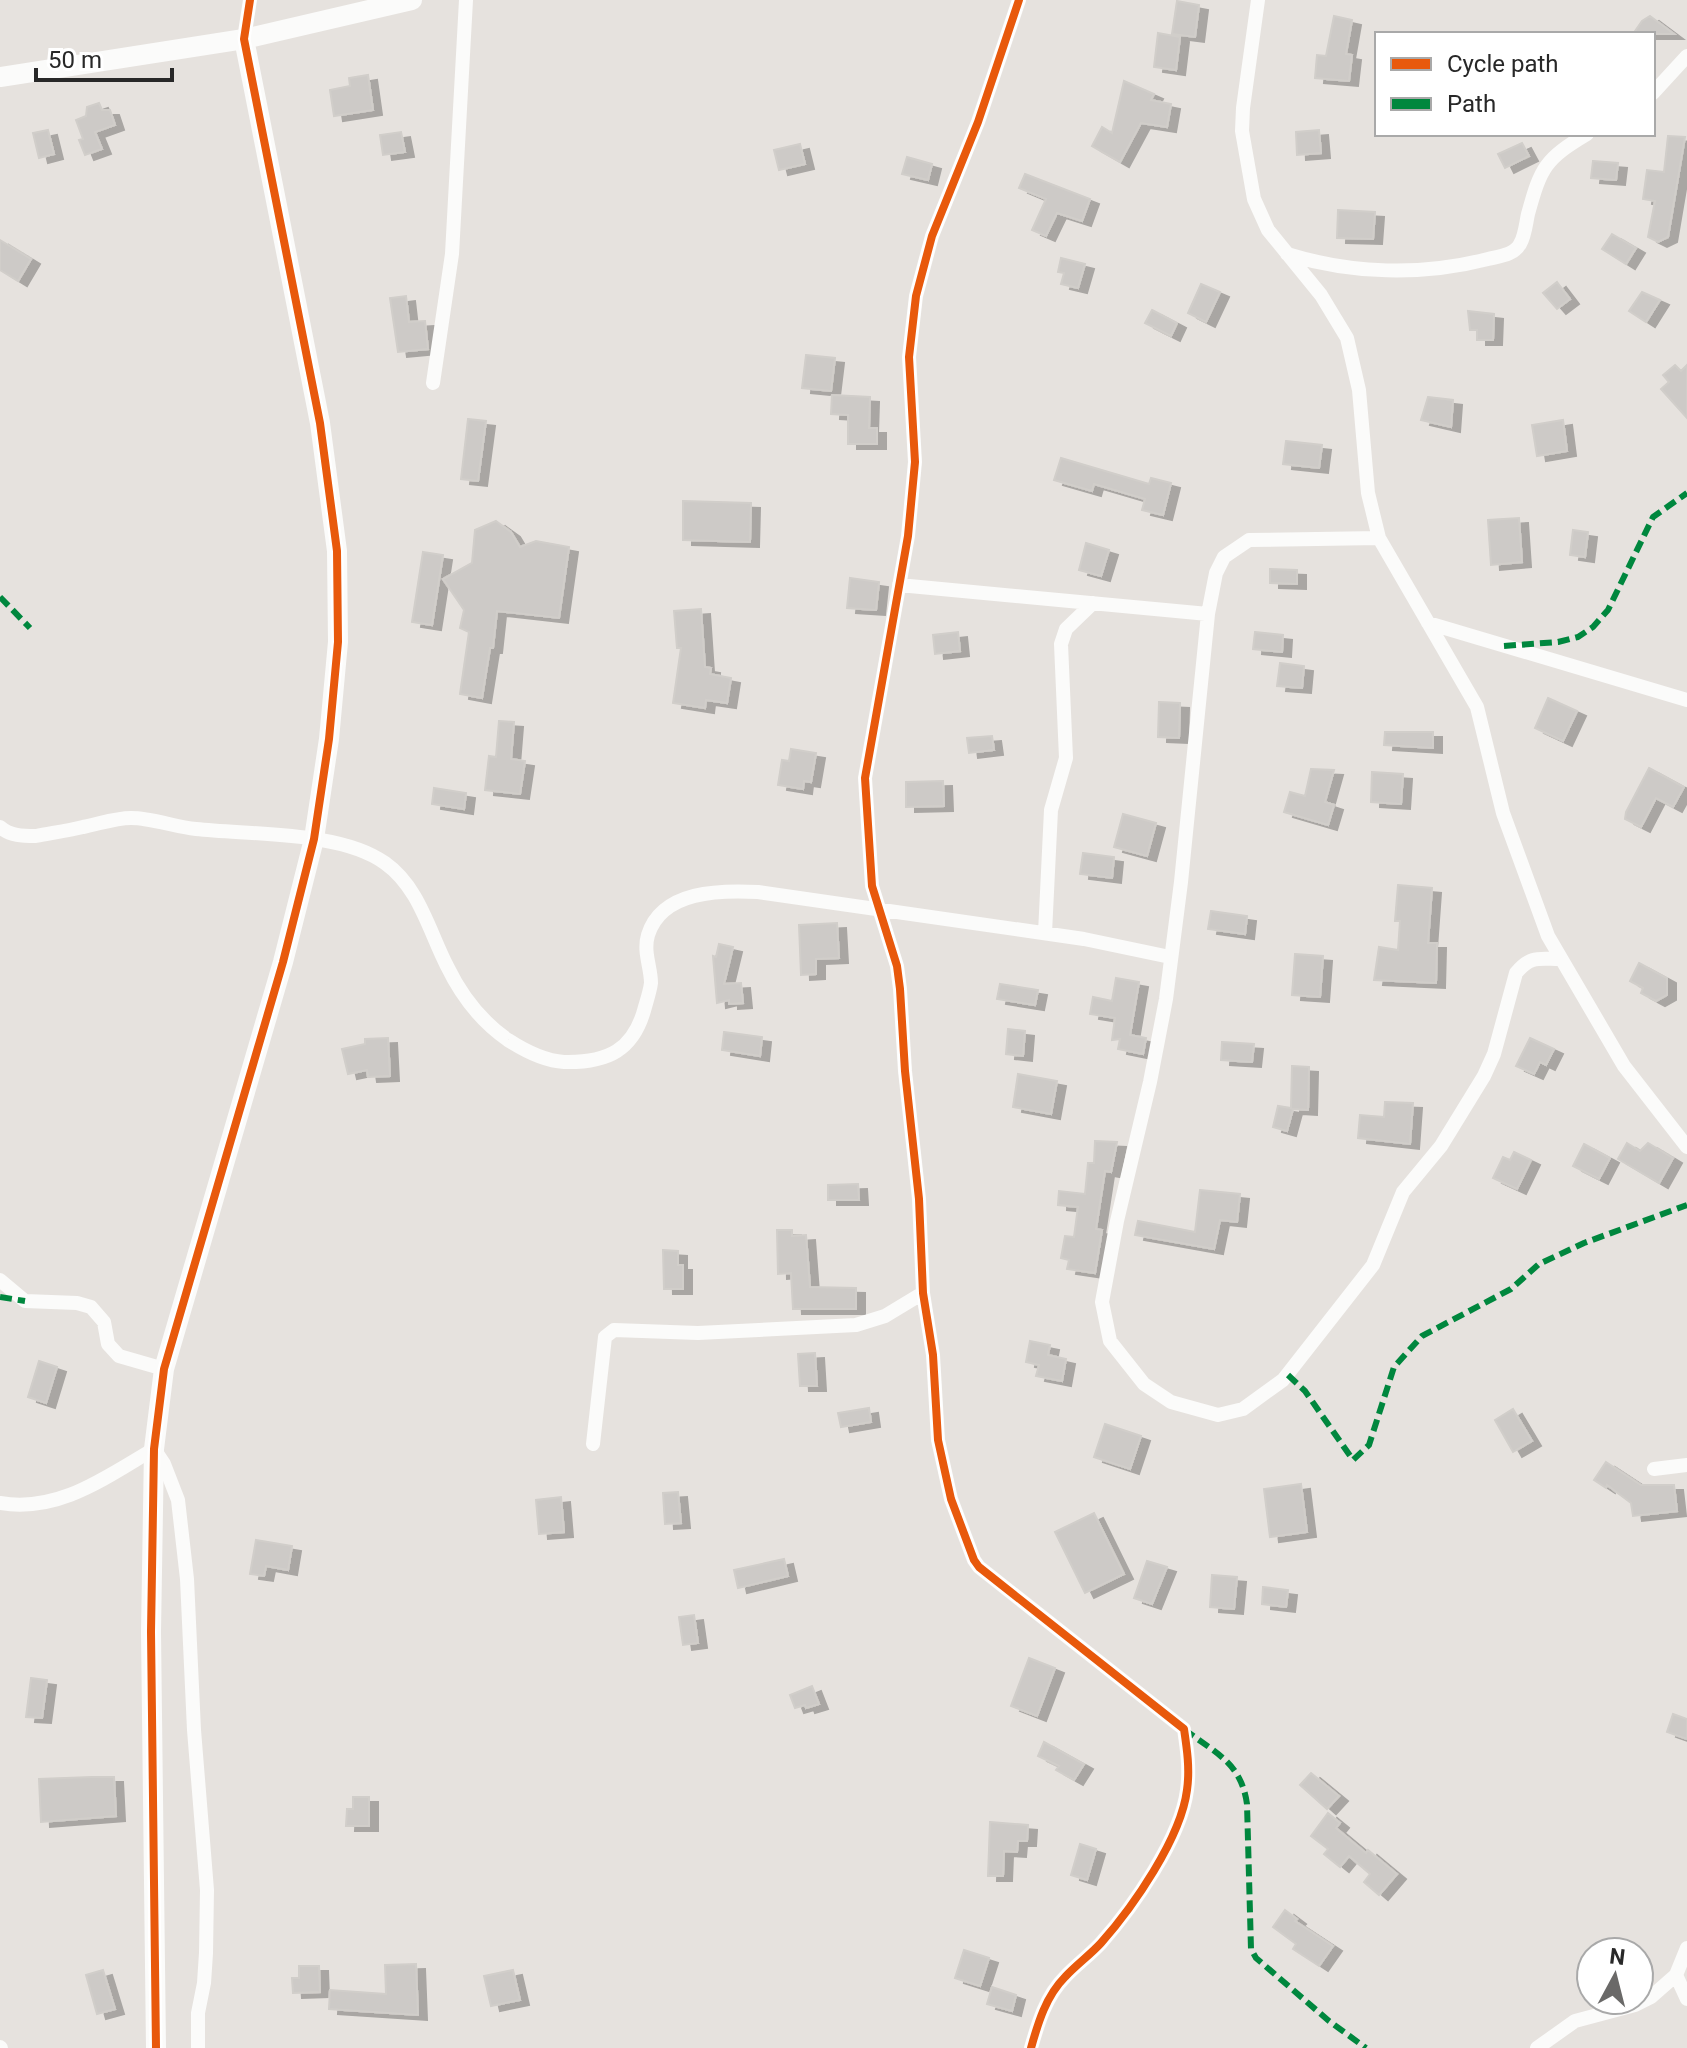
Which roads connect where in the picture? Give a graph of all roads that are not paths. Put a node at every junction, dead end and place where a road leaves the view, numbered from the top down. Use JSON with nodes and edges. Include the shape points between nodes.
{"nodes":[{"id":1,"x":250,"y":0,"type":"edge"},
{"id":2,"x":412,"y":0,"type":"edge"},
{"id":3,"x":466,"y":0,"type":"edge"},
{"id":4,"x":1019,"y":0,"type":"edge"},
{"id":5,"x":1258,"y":0,"type":"edge"},
{"id":6,"x":244,"y":39,"type":"junction"},
{"id":7,"x":1687,"y":56,"type":"edge"},
{"id":8,"x":0,"y":77,"type":"edge"},
{"id":9,"x":1655,"y":91,"type":"edge"},
{"id":10,"x":1584,"y":136,"type":"edge"},
{"id":11,"x":1287,"y":254,"type":"junction"},
{"id":12,"x":433,"y":383,"type":"dead end"},
{"id":13,"x":1379,"y":538,"type":"junction"},
{"id":14,"x":899,"y":585,"type":"junction"},
{"id":15,"x":1093,"y":603,"type":"junction"},
{"id":16,"x":1208,"y":614,"type":"junction"},
{"id":17,"x":1428,"y":623,"type":"junction"},
{"id":18,"x":1687,"y":700,"type":"edge"},
{"id":19,"x":0,"y":827,"type":"edge"},
{"id":20,"x":314,"y":839,"type":"junction"},
{"id":21,"x":879,"y":909,"type":"junction"},
{"id":22,"x":1045,"y":933,"type":"junction"},
{"id":23,"x":1170,"y":957,"type":"junction"},
{"id":24,"x":1560,"y":959,"type":"junction"},
{"id":25,"x":1686,"y":1141,"type":"edge"},
{"id":26,"x":0,"y":1280,"type":"edge"},
{"id":27,"x":923,"y":1293,"type":"junction"},
{"id":28,"x":164,"y":1369,"type":"junction"},
{"id":29,"x":593,"y":1444,"type":"dead end"},
{"id":30,"x":154,"y":1449,"type":"junction"},
{"id":31,"x":1687,"y":1465,"type":"edge"},
{"id":32,"x":1654,"y":1469,"type":"dead end"},
{"id":33,"x":0,"y":1503,"type":"edge"},
{"id":34,"x":1687,"y":1948,"type":"edge"},
{"id":35,"x":1676,"y":1975,"type":"junction"},
{"id":36,"x":1687,"y":1999,"type":"edge"},
{"id":37,"x":156,"y":2048,"type":"edge"},
{"id":38,"x":198,"y":2048,"type":"edge"},
{"id":39,"x":1031,"y":2048,"type":"edge"},
{"id":40,"x":1537,"y":2048,"type":"edge"}],
"edges":[{"from":1,"to":6,"type":"street"},
{"from":2,"to":6,"type":"street"},
{"from":3,"to":12,"type":"street","via":[[452,254]]},
{"from":4,"to":14,"type":"street","via":[[932,236],[916,296],[909,357],[915,462]]},
{"from":5,"to":11,"type":"street","via":[[1242,131],[1257,208]]},
{"from":6,"to":8,"type":"street"},
{"from":6,"to":20,"type":"street","via":[[320,423],[337,551],[338,642]]},
{"from":7,"to":9,"type":"street"},
{"from":10,"to":11,"type":"street","via":[[1545,165],[1522,242],[1514,252],[1470,264],[1403,271],[1343,267]]},
{"from":11,"to":13,"type":"street","via":[[1347,338]]},
{"from":13,"to":16,"type":"street","via":[[1249,540],[1224,557]]},
{"from":13,"to":17,"type":"street"},
{"from":14,"to":15,"type":"street"},
{"from":14,"to":21,"type":"street","via":[[865,778],[869,865]]},
{"from":15,"to":16,"type":"street"},
{"from":15,"to":22,"type":"street","via":[[1066,629],[1061,644],[1066,758],[1051,810]]},
{"from":16,"to":23,"type":"street"},
{"from":17,"to":18,"type":"street"},
{"from":17,"to":24,"type":"street","via":[[1477,707],[1503,813]]},
{"from":19,"to":20,"type":"street","via":[[36,836],[131,818]]},
{"from":20,"to":21,"type":"street","via":[[360,850],[389,866],[410,888],[448,968],[476,1012],[519,1047],[564,1062],[605,1056],[633,1038],[651,985],[648,937],[653,924],[677,903],[724,890]]},
{"from":20,"to":28,"type":"street"},
{"from":21,"to":22,"type":"street"},
{"from":21,"to":27,"type":"street","via":[[900,989]]},
{"from":22,"to":23,"type":"street"},
{"from":23,"to":24,"type":"street","via":[[1150,1082],[1102,1302],[1104,1322],[1110,1341],[1144,1384],[1171,1402],[1218,1415],[1243,1409],[1283,1380],[1352,1295],[1373,1265],[1403,1192],[1441,1146],[1484,1076],[1516,973],[1534,959]]},
{"from":24,"to":25,"type":"street","via":[[1624,1066]]},
{"from":26,"to":28,"type":"street","via":[[25,1301],[91,1307],[119,1356]]},
{"from":27,"to":29,"type":"street","via":[[885,1316],[856,1325],[698,1333],[614,1330],[605,1337]]},
{"from":27,"to":39,"type":"street","via":[[942,1468],[974,1560],[1184,1729],[1188,1779],[1183,1812],[1152,1874],[1100,1944],[1063,1978],[1046,2005]]},
{"from":28,"to":30,"type":"street"},
{"from":30,"to":33,"type":"street","via":[[78,1494]]},
{"from":30,"to":37,"type":"street"},
{"from":30,"to":38,"type":"street","via":[[178,1500],[187,1579],[207,1890]]},
{"from":31,"to":32,"type":"street"},
{"from":34,"to":35,"type":"street"},
{"from":35,"to":36,"type":"street"},
{"from":35,"to":40,"type":"street","via":[[1651,1997],[1575,2021]]}]}
